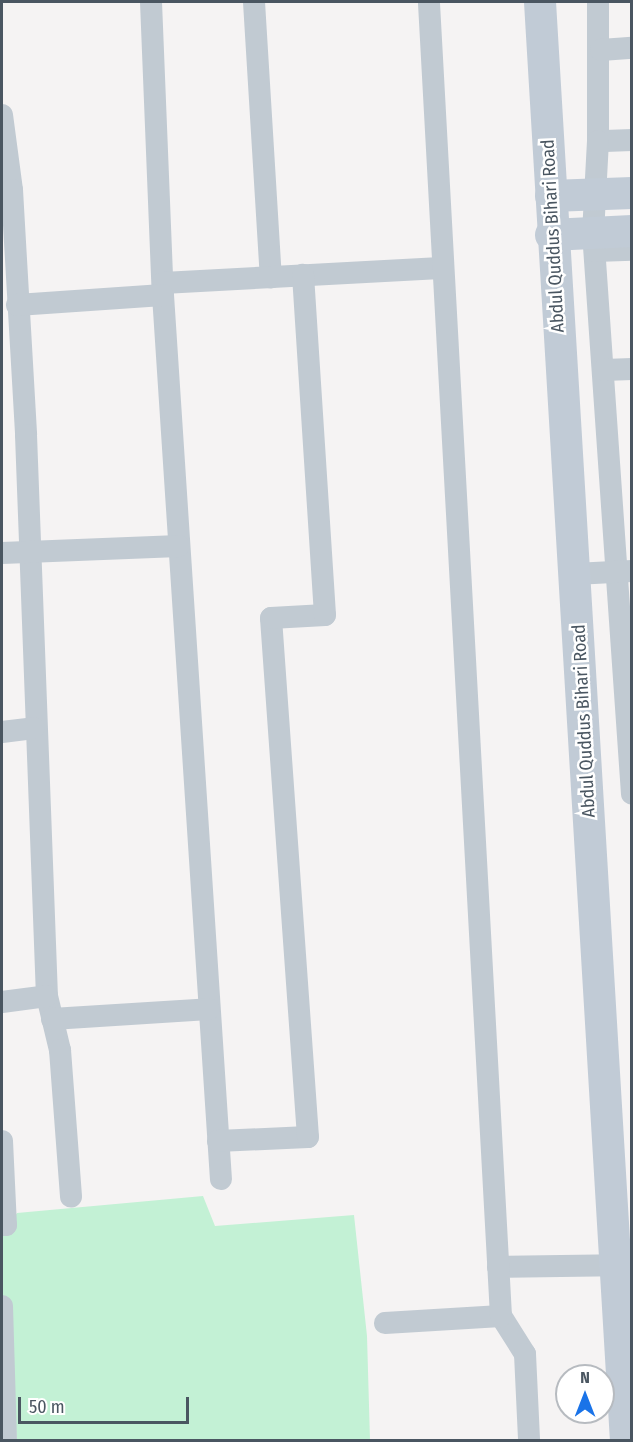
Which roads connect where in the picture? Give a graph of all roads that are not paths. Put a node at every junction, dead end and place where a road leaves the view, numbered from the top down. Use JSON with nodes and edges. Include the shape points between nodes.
{"nodes":[{"id":1,"x":151,"y":2,"type":"edge"},
{"id":2,"x":254,"y":2,"type":"edge"},
{"id":3,"x":429,"y":2,"type":"edge"},
{"id":4,"x":540,"y":2,"type":"edge"},
{"id":5,"x":598,"y":2,"type":"edge"},
{"id":6,"x":632,"y":48,"type":"edge"},
{"id":7,"x":601,"y":50,"type":"junction"},
{"id":8,"x":2,"y":115,"type":"edge"},
{"id":9,"x":632,"y":140,"type":"edge"},
{"id":10,"x":598,"y":141,"type":"junction"},
{"id":11,"x":632,"y":193,"type":"edge"},
{"id":12,"x":595,"y":195,"type":"junction"},
{"id":13,"x":551,"y":196,"type":"junction"},
{"id":14,"x":632,"y":231,"type":"edge"},
{"id":15,"x":551,"y":235,"type":"junction"},
{"id":16,"x":594,"y":242,"type":"junction"},
{"id":17,"x":632,"y":250,"type":"edge"},
{"id":18,"x":8,"y":259,"type":"edge"},
{"id":19,"x":441,"y":268,"type":"junction"},
{"id":20,"x":303,"y":275,"type":"junction"},
{"id":21,"x":271,"y":277,"type":"junction"},
{"id":22,"x":163,"y":289,"type":"junction"},
{"id":23,"x":17,"y":305,"type":"junction"},
{"id":24,"x":632,"y":369,"type":"edge"},
{"id":25,"x":604,"y":370,"type":"junction"},
{"id":26,"x":12,"y":396,"type":"edge"},
{"id":27,"x":179,"y":546,"type":"junction"},
{"id":28,"x":30,"y":552,"type":"junction"},
{"id":29,"x":2,"y":553,"type":"edge"},
{"id":30,"x":626,"y":572,"type":"edge"},
{"id":31,"x":575,"y":574,"type":"junction"},
{"id":32,"x":34,"y":728,"type":"junction"},
{"id":33,"x":2,"y":732,"type":"edge"},
{"id":34,"x":632,"y":794,"type":"edge"},
{"id":35,"x":47,"y":996,"type":"junction"},
{"id":36,"x":2,"y":1002,"type":"edge"},
{"id":37,"x":209,"y":1009,"type":"junction"},
{"id":38,"x":52,"y":1018,"type":"junction"},
{"id":39,"x":2,"y":1141,"type":"edge"},
{"id":40,"x":218,"y":1141,"type":"junction"},
{"id":41,"x":221,"y":1179,"type":"dead end"},
{"id":42,"x":71,"y":1197,"type":"dead end"},
{"id":43,"x":2,"y":1225,"type":"edge"},
{"id":44,"x":624,"y":1265,"type":"edge"},
{"id":45,"x":498,"y":1267,"type":"junction"},
{"id":46,"x":2,"y":1306,"type":"edge"},
{"id":47,"x":501,"y":1316,"type":"junction"},
{"id":48,"x":385,"y":1323,"type":"dead end"},
{"id":49,"x":6,"y":1440,"type":"edge"},
{"id":50,"x":529,"y":1440,"type":"edge"},
{"id":51,"x":626,"y":1440,"type":"edge"}],
"edges":[{"from":1,"to":22,"type":"street"},
{"from":2,"to":21,"type":"street"},
{"from":3,"to":19,"type":"street"},
{"from":4,"to":13,"type":"main road","name":"Abdul Quddus Bihari Road"},
{"from":5,"to":7,"type":"street"},
{"from":6,"to":7,"type":"street"},
{"from":7,"to":10,"type":"street"},
{"from":8,"to":18,"type":"street"},
{"from":9,"to":10,"type":"street"},
{"from":10,"to":12,"type":"street"},
{"from":11,"to":12,"type":"main road"},
{"from":12,"to":13,"type":"main road"},
{"from":12,"to":16,"type":"street"},
{"from":13,"to":15,"type":"main road","name":"Abdul Quddus Bihari Road"},
{"from":14,"to":16,"type":"main road"},
{"from":15,"to":16,"type":"main road"},
{"from":15,"to":31,"type":"main road","name":"Abdul Quddus Bihari Road"},
{"from":16,"to":17,"type":"street"},
{"from":16,"to":25,"type":"street"},
{"from":18,"to":23,"type":"street"},
{"from":19,"to":20,"type":"street"},
{"from":19,"to":45,"type":"street"},
{"from":20,"to":21,"type":"street"},
{"from":20,"to":40,"type":"street","via":[[325,615],[271,618],[308,1137]]},
{"from":21,"to":22,"type":"street"},
{"from":22,"to":23,"type":"street"},
{"from":22,"to":27,"type":"street"},
{"from":23,"to":26,"type":"street"},
{"from":24,"to":25,"type":"street"},
{"from":25,"to":30,"type":"street"},
{"from":26,"to":28,"type":"street"},
{"from":27,"to":28,"type":"street"},
{"from":27,"to":37,"type":"street"},
{"from":28,"to":29,"type":"street"},
{"from":28,"to":32,"type":"street"},
{"from":30,"to":31,"type":"street"},
{"from":30,"to":34,"type":"street"},
{"from":31,"to":44,"type":"main road","name":"Abdul Quddus Bihari Road"},
{"from":32,"to":33,"type":"street"},
{"from":32,"to":35,"type":"street"},
{"from":35,"to":36,"type":"street"},
{"from":35,"to":38,"type":"street"},
{"from":37,"to":38,"type":"street"},
{"from":37,"to":40,"type":"street"},
{"from":38,"to":42,"type":"street","via":[[60,1050]]},
{"from":39,"to":43,"type":"street","via":[[6,1225]]},
{"from":40,"to":41,"type":"street"},
{"from":44,"to":45,"type":"street"},
{"from":44,"to":51,"type":"main road","name":"Abdul Quddus Bihari Road"},
{"from":45,"to":47,"type":"street"},
{"from":46,"to":49,"type":"street"},
{"from":47,"to":48,"type":"street"},
{"from":47,"to":50,"type":"street","via":[[525,1354]]}]}
